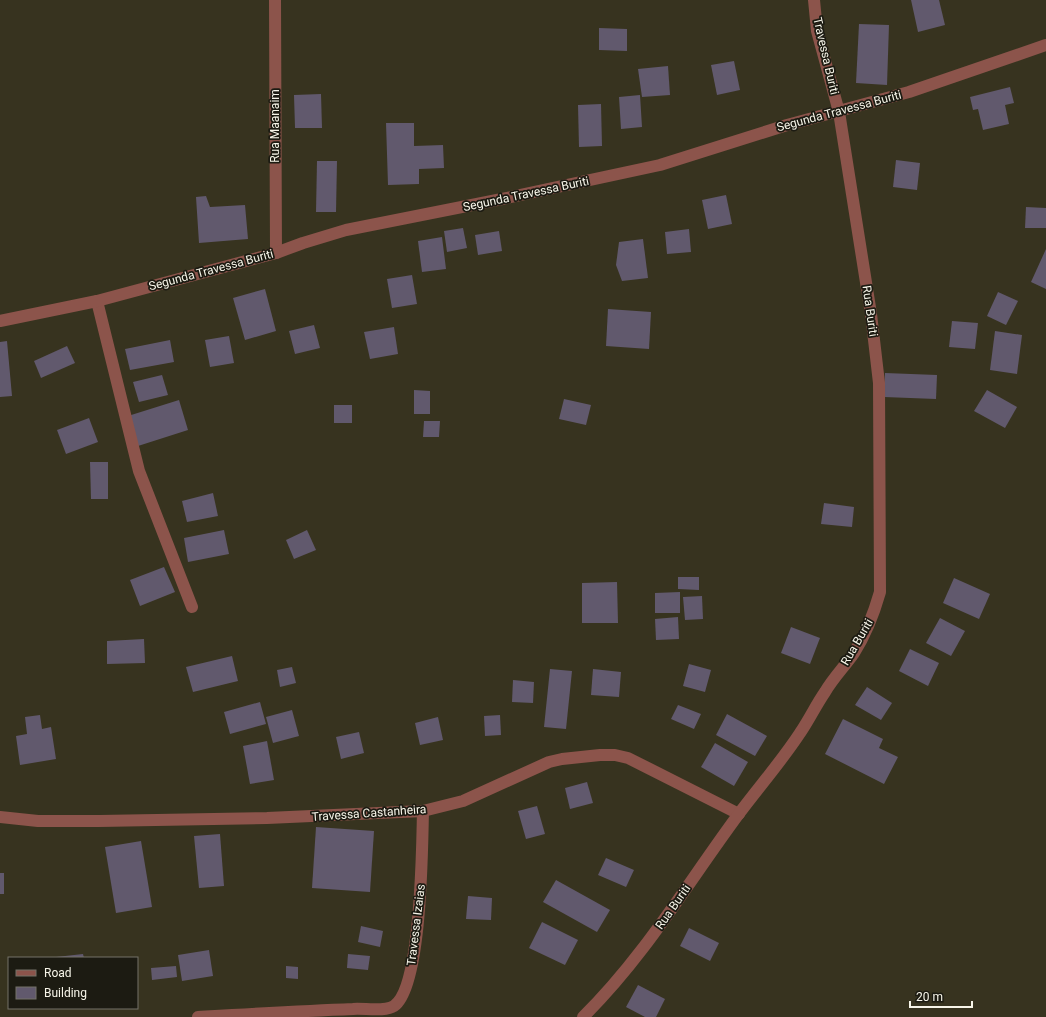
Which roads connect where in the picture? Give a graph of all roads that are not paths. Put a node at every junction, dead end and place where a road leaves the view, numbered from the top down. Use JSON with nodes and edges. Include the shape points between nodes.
{"nodes":[{"id":1,"x":275,"y":0,"type":"edge"},
{"id":2,"x":814,"y":0,"type":"edge"},
{"id":3,"x":1046,"y":45,"type":"edge"},
{"id":4,"x":839,"y":112,"type":"junction"},
{"id":5,"x":276,"y":253,"type":"junction"},
{"id":6,"x":97,"y":301,"type":"junction"},
{"id":7,"x":0,"y":321,"type":"edge"},
{"id":8,"x":192,"y":606,"type":"dead end"},
{"id":9,"x":423,"y":811,"type":"junction"},
{"id":10,"x":739,"y":814,"type":"junction"},
{"id":11,"x":0,"y":817,"type":"edge"},
{"id":12,"x":198,"y":1017,"type":"edge"},
{"id":13,"x":583,"y":1017,"type":"edge"}],
"edges":[{"from":1,"to":5,"type":"street","name":"Rua Maanaim"},
{"from":2,"to":4,"type":"street","name":"Travessa Buriti","via":[[817,31]]},
{"from":3,"to":4,"type":"street","name":"Segunda Travessa Buriti","via":[[909,92]]},
{"from":4,"to":5,"type":"street","name":"Segunda Travessa Buriti","via":[[786,125],[660,165],[346,230]]},
{"from":4,"to":10,"type":"street","name":"Rua Buriti","via":[[871,314],[879,383],[880,592],[872,620],[854,652],[825,691],[787,752]]},
{"from":5,"to":6,"type":"street","name":"Segunda Travessa Buriti"},
{"from":6,"to":7,"type":"street","name":"Segunda Travessa Buriti"},
{"from":6,"to":8,"type":"street","via":[[139,471]]},
{"from":9,"to":10,"type":"street","name":"Travessa Castanheira","via":[[463,801],[549,762],[573,757],[608,755],[634,761]]},
{"from":9,"to":11,"type":"street","name":"Travessa Castanheira","via":[[266,818],[100,821],[38,821]]},
{"from":9,"to":12,"type":"street","name":"Travessa Izaias","via":[[422,879],[416,947],[406,988],[398,1003],[384,1008]]},
{"from":10,"to":13,"type":"street","name":"Rua Buriti","via":[[666,918],[605,995]]}]}
